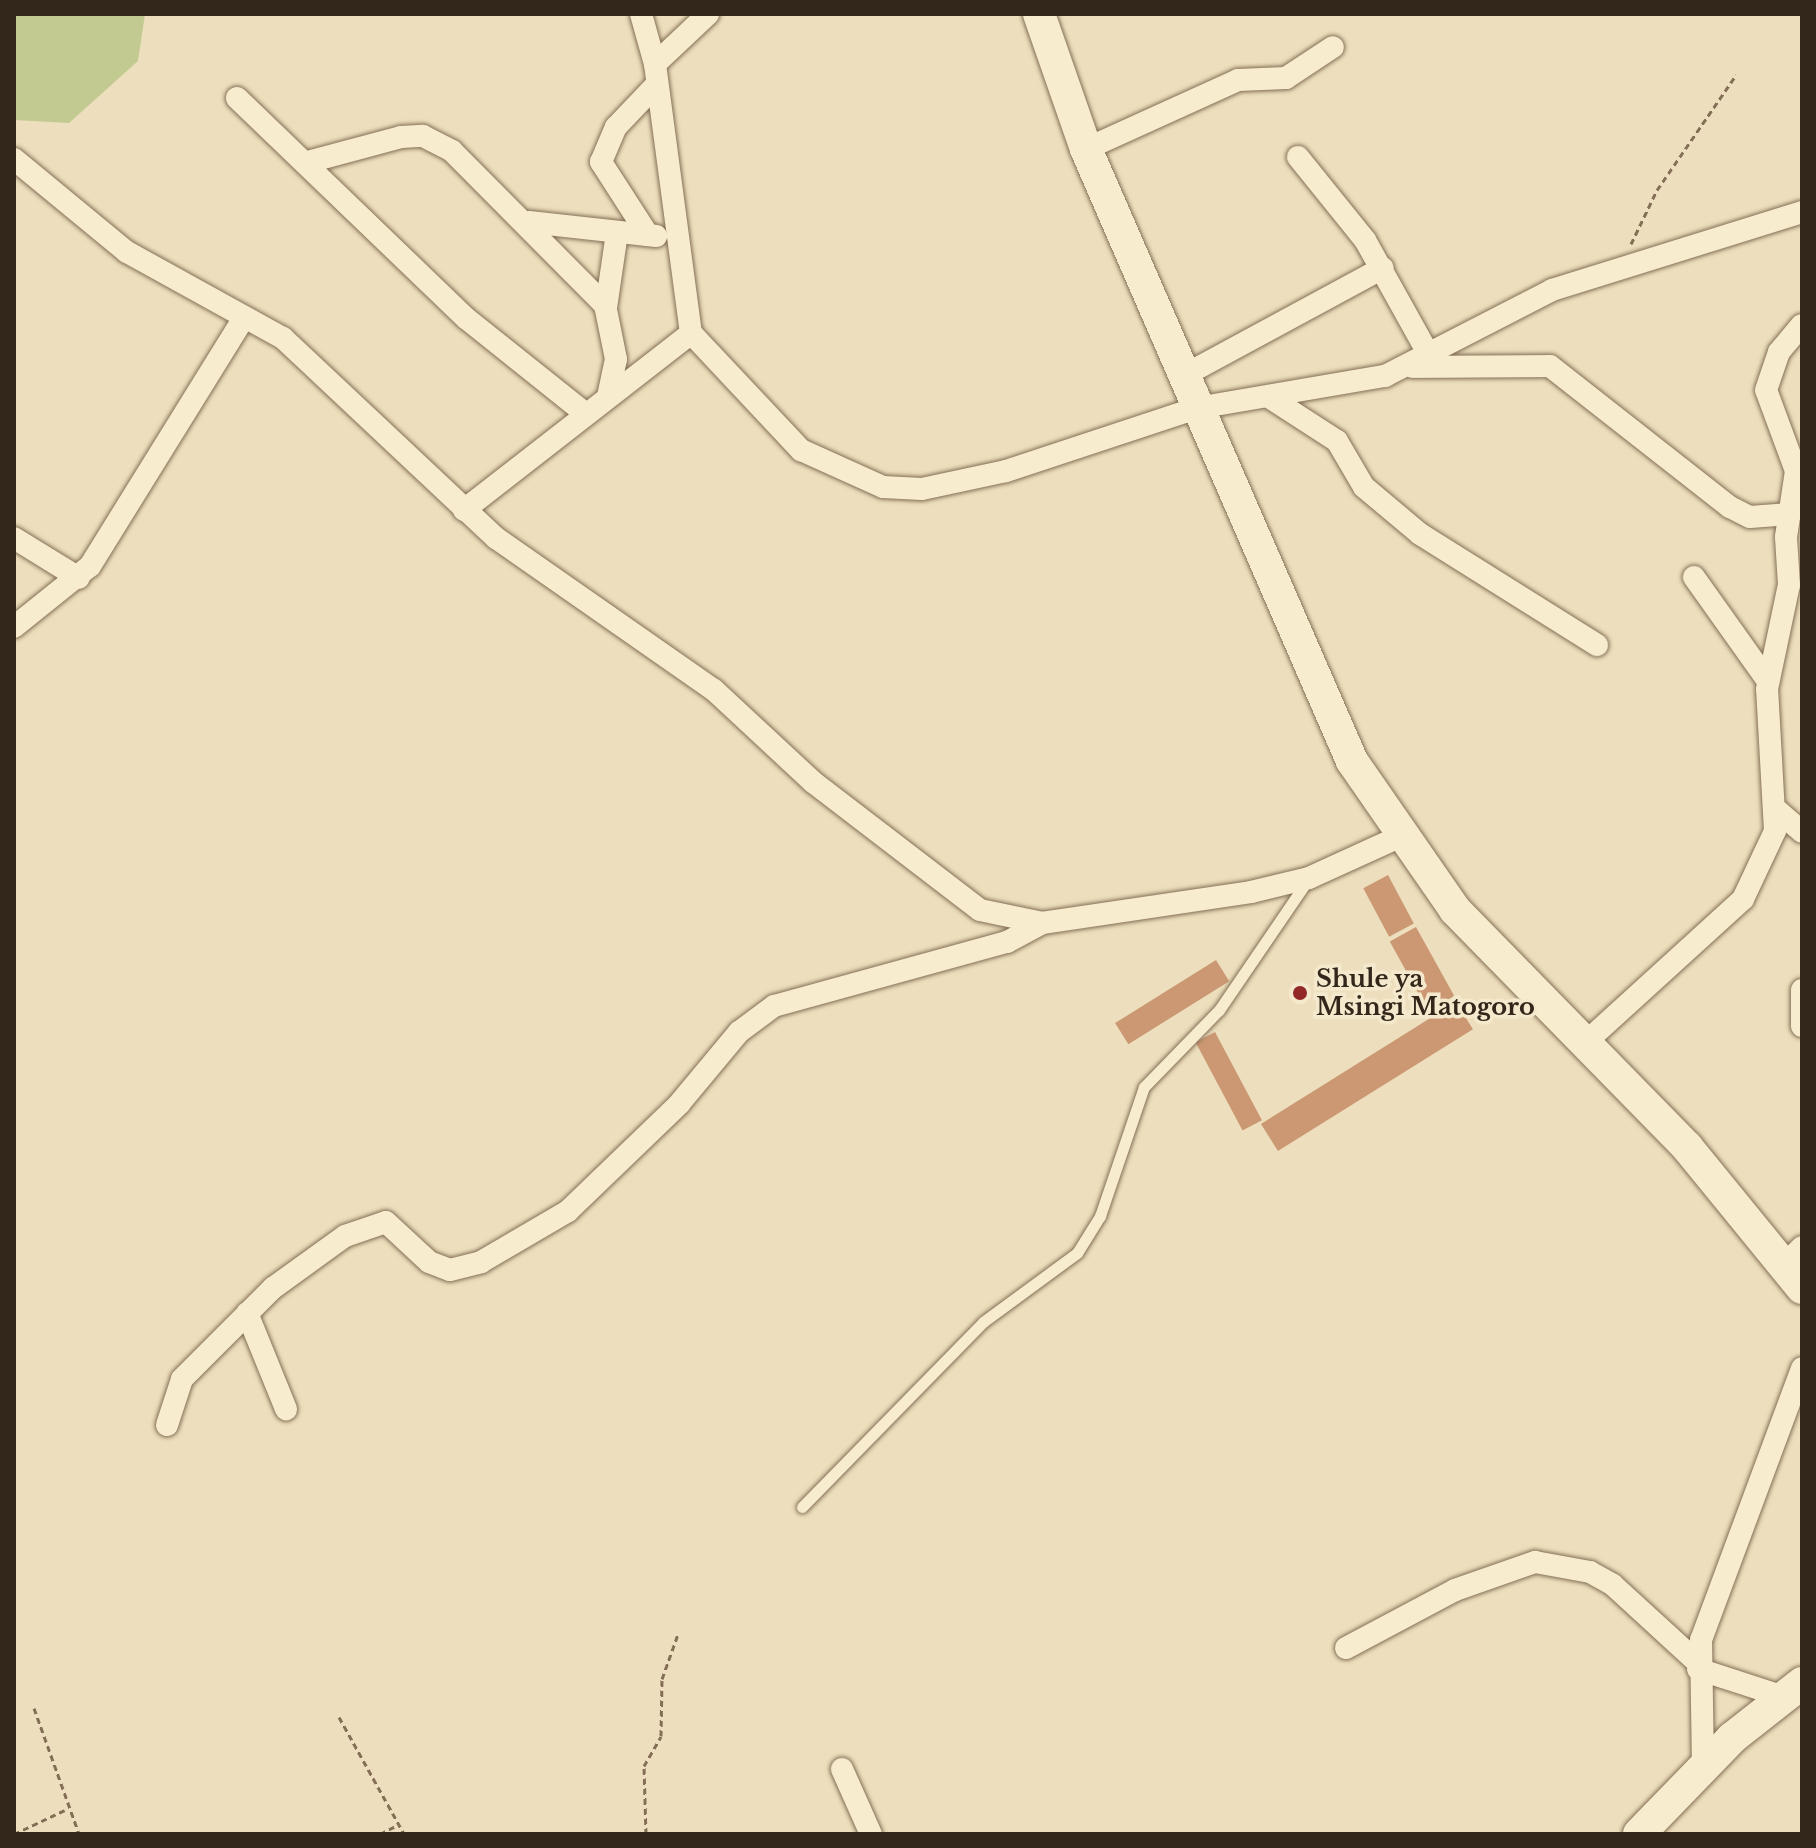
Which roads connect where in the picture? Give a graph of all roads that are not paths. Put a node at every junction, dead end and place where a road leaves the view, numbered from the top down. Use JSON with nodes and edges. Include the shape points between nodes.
{"nodes":[{"id":1,"x":641,"y":14,"type":"edge"},
{"id":2,"x":708,"y":14,"type":"edge"},
{"id":3,"x":1039,"y":14,"type":"edge"},
{"id":4,"x":1333,"y":47,"type":"dead end"},
{"id":5,"x":656,"y":74,"type":"junction"},
{"id":6,"x":237,"y":98,"type":"dead end"},
{"id":7,"x":1086,"y":149,"type":"junction"},
{"id":8,"x":1298,"y":157,"type":"dead end"},
{"id":9,"x":14,"y":159,"type":"edge"},
{"id":10,"x":308,"y":162,"type":"junction"},
{"id":11,"x":616,"y":193,"type":"junction"},
{"id":12,"x":1802,"y":212,"type":"edge"},
{"id":13,"x":529,"y":222,"type":"junction"},
{"id":14,"x":614,"y":232,"type":"junction"},
{"id":15,"x":648,"y":235,"type":"junction"},
{"id":16,"x":673,"y":237,"type":"junction"},
{"id":17,"x":1383,"y":268,"type":"junction"},
{"id":18,"x":606,"y":308,"type":"junction"},
{"id":19,"x":244,"y":318,"type":"junction"},
{"id":20,"x":1802,"y":325,"type":"edge"},
{"id":21,"x":691,"y":333,"type":"junction"},
{"id":22,"x":1429,"y":355,"type":"junction"},
{"id":23,"x":1407,"y":368,"type":"junction"},
{"id":24,"x":1183,"y":376,"type":"junction"},
{"id":25,"x":608,"y":397,"type":"junction"},
{"id":26,"x":1269,"y":397,"type":"junction"},
{"id":27,"x":1197,"y":408,"type":"junction"},
{"id":28,"x":586,"y":414,"type":"junction"},
{"id":29,"x":464,"y":510,"type":"junction"},
{"id":30,"x":1790,"y":514,"type":"junction"},
{"id":31,"x":14,"y":538,"type":"edge"},
{"id":32,"x":1694,"y":577,"type":"dead end"},
{"id":33,"x":79,"y":578,"type":"junction"},
{"id":34,"x":14,"y":627,"type":"edge"},
{"id":35,"x":1597,"y":645,"type":"dead end"},
{"id":36,"x":1768,"y":681,"type":"junction"},
{"id":37,"x":1778,"y":811,"type":"junction"},
{"id":38,"x":1802,"y":832,"type":"edge"},
{"id":39,"x":1399,"y":837,"type":"junction"},
{"id":40,"x":1309,"y":878,"type":"junction"},
{"id":41,"x":1042,"y":923,"type":"junction"},
{"id":42,"x":1802,"y":990,"type":"edge"},
{"id":43,"x":1802,"y":1026,"type":"edge"},
{"id":44,"x":1586,"y":1042,"type":"junction"},
{"id":45,"x":1796,"y":1267,"type":"edge"},
{"id":46,"x":247,"y":1313,"type":"junction"},
{"id":47,"x":1802,"y":1368,"type":"edge"},
{"id":48,"x":286,"y":1409,"type":"dead end"},
{"id":49,"x":167,"y":1425,"type":"dead end"},
{"id":50,"x":802,"y":1507,"type":"dead end"},
{"id":51,"x":1346,"y":1648,"type":"dead end"},
{"id":52,"x":1698,"y":1666,"type":"junction"},
{"id":53,"x":1792,"y":1690,"type":"edge"},
{"id":54,"x":1703,"y":1767,"type":"junction"},
{"id":55,"x":842,"y":1769,"type":"dead end"},
{"id":56,"x":871,"y":1834,"type":"edge"},
{"id":57,"x":1639,"y":1834,"type":"edge"}],
"edges":[{"from":1,"to":5,"type":"street"},
{"from":2,"to":5,"type":"street"},
{"from":3,"to":7,"type":"street"},
{"from":4,"to":7,"type":"street","via":[[1286,78],[1238,80]]},
{"from":5,"to":11,"type":"street","via":[[603,151],[604,174]]},
{"from":5,"to":16,"type":"street"},
{"from":6,"to":10,"type":"street"},
{"from":7,"to":24,"type":"street"},
{"from":8,"to":17,"type":"street"},
{"from":9,"to":19,"type":"street","via":[[127,252]]},
{"from":10,"to":13,"type":"street","via":[[423,136],[452,151]]},
{"from":10,"to":28,"type":"street","via":[[467,319]]},
{"from":11,"to":14,"type":"street"},
{"from":11,"to":15,"type":"street"},
{"from":12,"to":22,"type":"street","via":[[1552,290]]},
{"from":13,"to":14,"type":"street"},
{"from":13,"to":18,"type":"street"},
{"from":14,"to":15,"type":"street"},
{"from":14,"to":18,"type":"street"},
{"from":15,"to":16,"type":"street"},
{"from":16,"to":21,"type":"street"},
{"from":17,"to":22,"type":"street"},
{"from":17,"to":24,"type":"street"},
{"from":18,"to":25,"type":"street","via":[[616,359]]},
{"from":19,"to":29,"type":"street","via":[[283,338]]},
{"from":19,"to":33,"type":"street"},
{"from":20,"to":30,"type":"street","via":[[1779,352],[1766,390],[1795,458]]},
{"from":21,"to":25,"type":"street"},
{"from":21,"to":27,"type":"street","via":[[801,450],[883,487],[922,489],[1006,471]]},
{"from":22,"to":23,"type":"street"},
{"from":23,"to":26,"type":"street"},
{"from":23,"to":30,"type":"street","via":[[1550,366],[1730,507],[1750,517]]},
{"from":24,"to":27,"type":"street"},
{"from":25,"to":28,"type":"street"},
{"from":26,"to":27,"type":"street"},
{"from":26,"to":35,"type":"street","via":[[1337,441],[1364,487],[1420,534]]},
{"from":27,"to":39,"type":"street","via":[[1352,761]]},
{"from":28,"to":29,"type":"street"},
{"from":29,"to":41,"type":"street","via":[[553,584],[714,690],[942,885],[980,910]]},
{"from":30,"to":36,"type":"street","via":[[1789,585]]},
{"from":31,"to":33,"type":"street"},
{"from":32,"to":36,"type":"street"},
{"from":33,"to":34,"type":"street"},
{"from":36,"to":37,"type":"street"},
{"from":37,"to":38,"type":"street"},
{"from":37,"to":44,"type":"street","via":[[1762,871],[1743,899]]},
{"from":39,"to":40,"type":"street"},
{"from":39,"to":44,"type":"street","via":[[1455,910]]},
{"from":40,"to":41,"type":"street"},
{"from":40,"to":50,"type":"lane","via":[[1219,1010],[1144,1087],[1100,1216],[1077,1253],[983,1322]]},
{"from":41,"to":46,"type":"street","via":[[1007,942],[774,1006],[739,1032],[679,1104],[568,1211],[481,1262],[450,1270],[429,1262],[386,1222],[367,1225],[312,1258]]},
{"from":42,"to":43,"type":"street"},
{"from":44,"to":45,"type":"street"},
{"from":46,"to":48,"type":"street"},
{"from":46,"to":49,"type":"street","via":[[182,1379]]},
{"from":47,"to":52,"type":"street","via":[[1715,1590]]},
{"from":51,"to":52,"type":"street","via":[[1455,1590],[1535,1562],[1590,1572],[1613,1585]]},
{"from":52,"to":53,"type":"street"},
{"from":52,"to":54,"type":"street"},
{"from":53,"to":54,"type":"street"},
{"from":54,"to":57,"type":"street"},
{"from":55,"to":56,"type":"street"}]}
